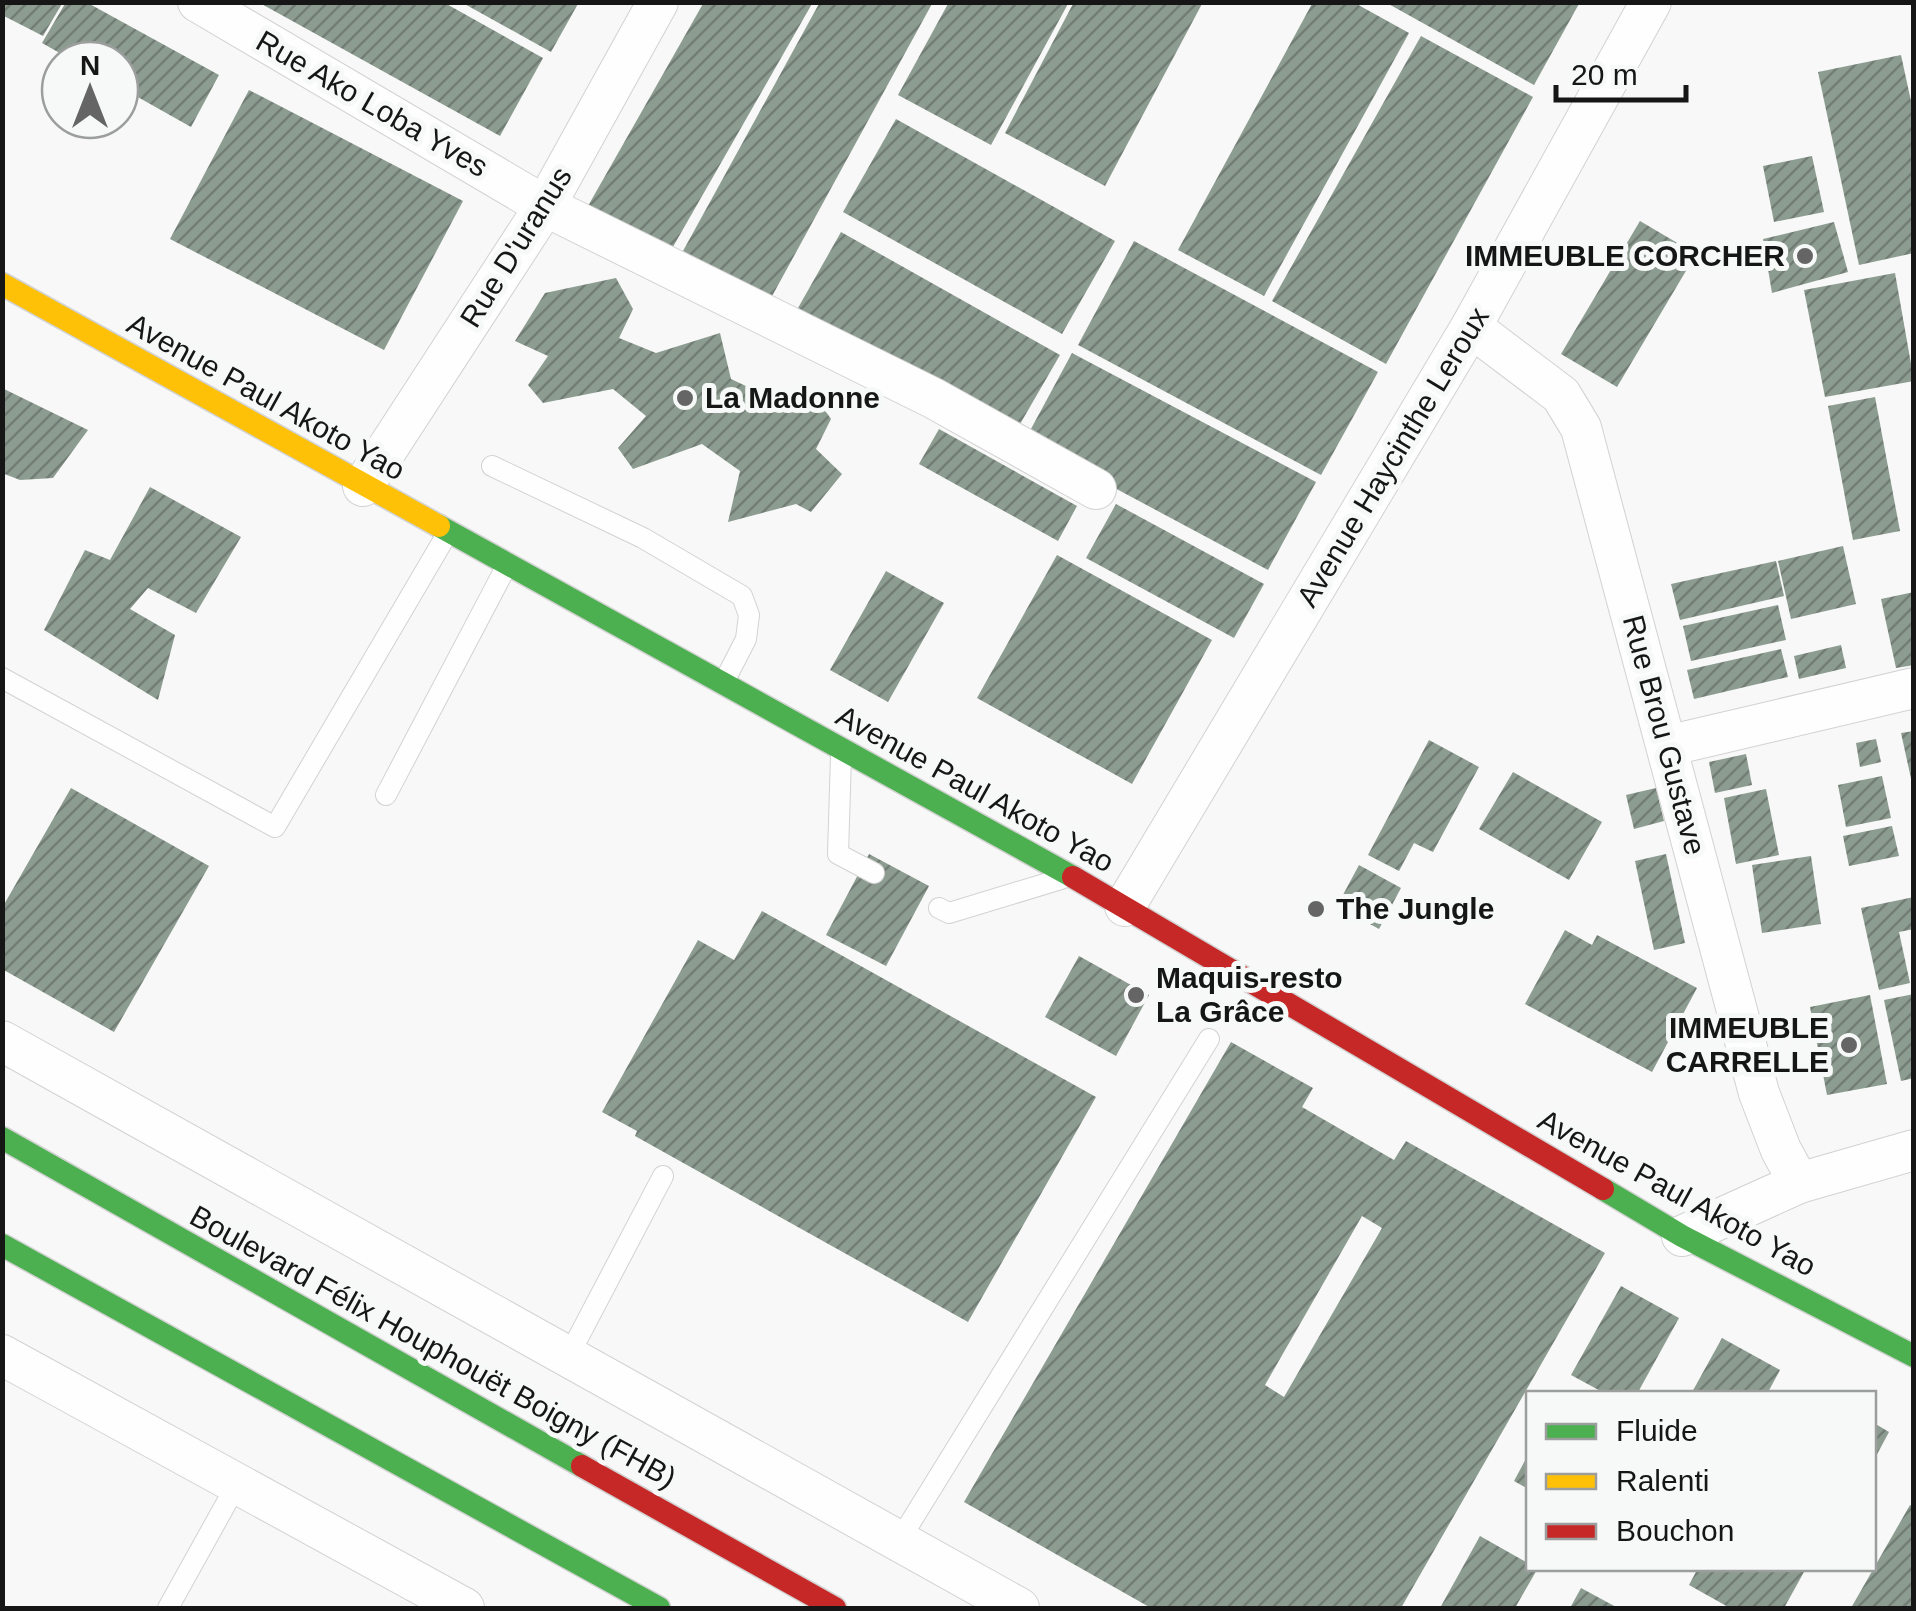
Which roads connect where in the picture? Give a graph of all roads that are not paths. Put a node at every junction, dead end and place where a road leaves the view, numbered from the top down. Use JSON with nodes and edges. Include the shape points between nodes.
{"nodes":[{"id":1,"x":198,"y":2,"type":"edge"},
{"id":2,"x":658,"y":2,"type":"edge"},
{"id":3,"x":1652,"y":2,"type":"edge"},
{"id":4,"x":545,"y":206,"type":"junction"},
{"id":5,"x":2,"y":284,"type":"edge"},
{"id":6,"x":1472,"y":327,"type":"junction"},
{"id":7,"x":492,"y":466,"type":"dead end"},
{"id":8,"x":363,"y":486,"type":"junction"},
{"id":9,"x":1096,"y":488,"type":"dead end"},
{"id":10,"x":448,"y":532,"type":"junction"},
{"id":11,"x":508,"y":564,"type":"junction"},
{"id":12,"x":2,"y":678,"type":"edge"},
{"id":13,"x":724,"y":684,"type":"junction"},
{"id":14,"x":1914,"y":688,"type":"edge"},
{"id":15,"x":1667,"y":746,"type":"junction"},
{"id":16,"x":841,"y":750,"type":"junction"},
{"id":17,"x":386,"y":795,"type":"dead end"},
{"id":18,"x":874,"y":873,"type":"dead end"},
{"id":19,"x":1071,"y":876,"type":"junction"},
{"id":20,"x":1125,"y":906,"type":"junction"},
{"id":21,"x":939,"y":908,"type":"dead end"},
{"id":22,"x":1209,"y":1039,"type":"dead end"},
{"id":23,"x":2,"y":1041,"type":"edge"},
{"id":24,"x":2,"y":1138,"type":"edge"},
{"id":25,"x":1914,"y":1150,"type":"edge"},
{"id":26,"x":663,"y":1176,"type":"dead end"},
{"id":27,"x":1798,"y":1184,"type":"junction"},
{"id":28,"x":1682,"y":1236,"type":"junction"},
{"id":29,"x":2,"y":1245,"type":"edge"},
{"id":30,"x":2,"y":1355,"type":"edge"},
{"id":31,"x":1914,"y":1356,"type":"edge"},
{"id":32,"x":568,"y":1357,"type":"junction"},
{"id":33,"x":237,"y":1484,"type":"junction"},
{"id":34,"x":899,"y":1540,"type":"junction"},
{"id":35,"x":168,"y":1608,"type":"edge"},
{"id":36,"x":464,"y":1608,"type":"edge"},
{"id":37,"x":658,"y":1608,"type":"edge"},
{"id":38,"x":835,"y":1608,"type":"edge"},
{"id":39,"x":1018,"y":1608,"type":"edge"}],
"edges":[{"from":1,"to":4,"type":"street","name":"Rue Ako Loba Yves"},
{"from":2,"to":4,"type":"street","name":"Rue D'uranus"},
{"from":3,"to":6,"type":"street","name":"Avenue Haycinthe Leroux"},
{"from":4,"to":8,"type":"street","name":"Rue D'uranus"},
{"from":4,"to":9,"type":"street","name":"Rue Ako Loba Yves","via":[[934,398]]},
{"from":5,"to":8,"type":"main road","name":"Avenue Paul Akoto Yao"},
{"from":6,"to":15,"type":"street","name":"Rue Brou Gustave","via":[[1561,395],[1582,428]]},
{"from":6,"to":20,"type":"street","name":"Avenue Haycinthe Leroux"},
{"from":7,"to":13,"type":"lane","via":[[644,538],[742,596],[749,616],[746,639]]},
{"from":8,"to":10,"type":"main road","name":"Avenue Paul Akoto Yao"},
{"from":10,"to":11,"type":"main road","name":"Avenue Paul Akoto Yao"},
{"from":10,"to":12,"type":"lane","via":[[275,827]]},
{"from":11,"to":13,"type":"main road","name":"Avenue Paul Akoto Yao"},
{"from":11,"to":17,"type":"lane"},
{"from":13,"to":16,"type":"main road","name":"Avenue Paul Akoto Yao"},
{"from":14,"to":15,"type":"street"},
{"from":15,"to":27,"type":"street","name":"Rue Brou Gustave","via":[[1758,1093]]},
{"from":16,"to":18,"type":"lane","via":[[838,854]]},
{"from":16,"to":19,"type":"main road","name":"Avenue Paul Akoto Yao"},
{"from":19,"to":20,"type":"main road","name":"Avenue Paul Akoto Yao"},
{"from":19,"to":21,"type":"lane","via":[[949,913]]},
{"from":20,"to":28,"type":"main road","name":"Avenue Paul Akoto Yao"},
{"from":22,"to":34,"type":"lane"},
{"from":23,"to":32,"type":"street"},
{"from":24,"to":38,"type":"main road","name":"Boulevard Félix Houphouët Boigny (FHB)"},
{"from":25,"to":27,"type":"street"},
{"from":26,"to":32,"type":"lane"},
{"from":27,"to":28,"type":"street"},
{"from":28,"to":31,"type":"main road","name":"Avenue Paul Akoto Yao"},
{"from":29,"to":37,"type":"main road"},
{"from":30,"to":33,"type":"street"},
{"from":32,"to":34,"type":"street"},
{"from":33,"to":35,"type":"lane"},
{"from":33,"to":36,"type":"street"},
{"from":34,"to":39,"type":"street"}]}
